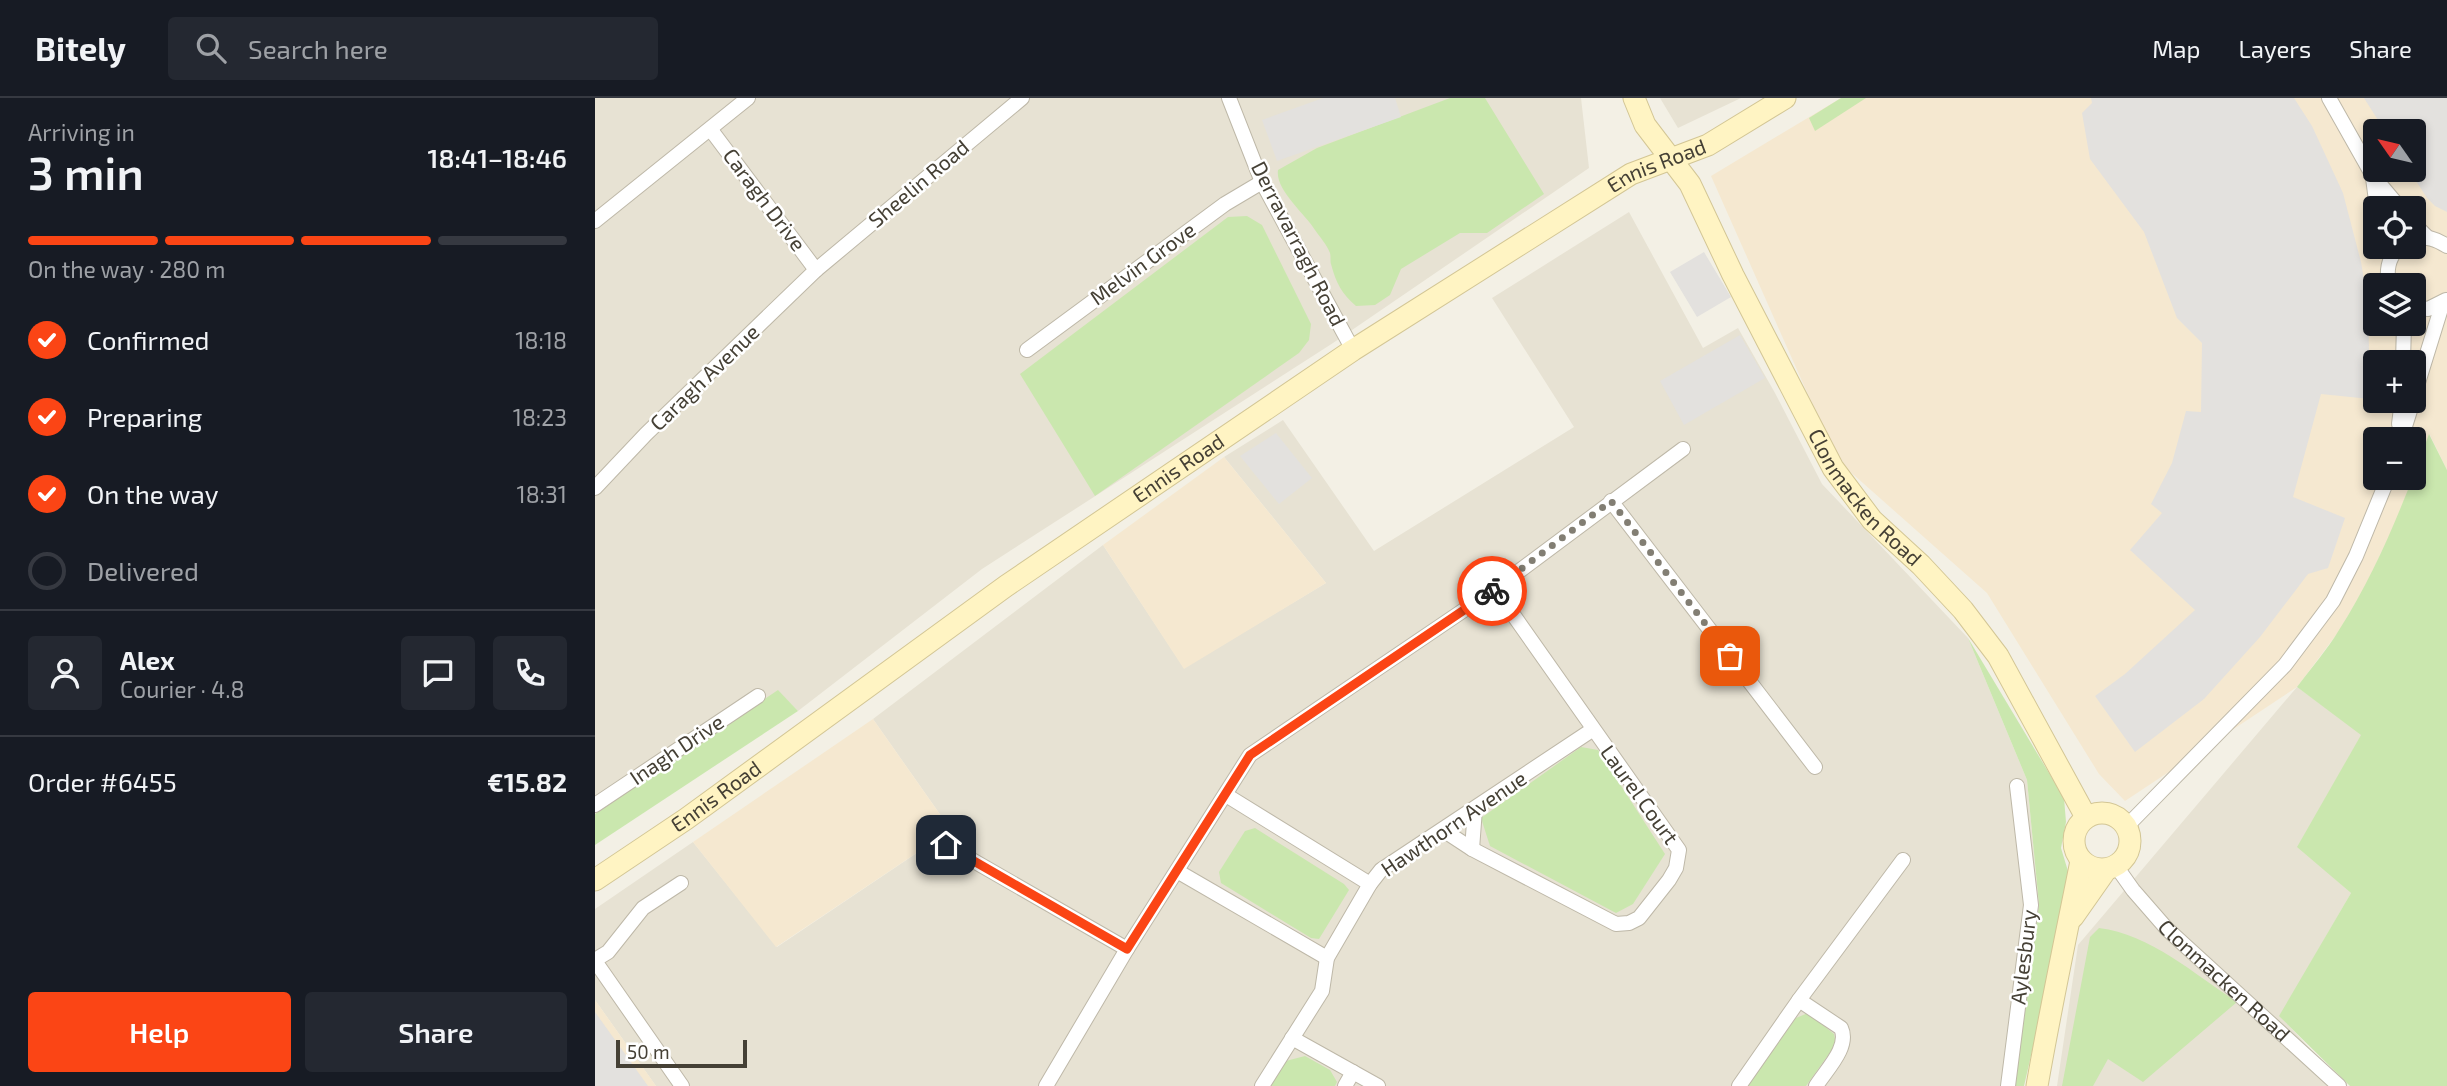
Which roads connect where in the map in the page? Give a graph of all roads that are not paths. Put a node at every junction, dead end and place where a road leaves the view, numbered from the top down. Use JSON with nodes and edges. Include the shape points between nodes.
{"nodes":[{"id":1,"x":748,"y":98,"type":"edge"},
{"id":2,"x":1022,"y":98,"type":"edge"},
{"id":3,"x":1229,"y":98,"type":"edge"},
{"id":4,"x":1634,"y":98,"type":"edge"},
{"id":5,"x":1785,"y":98,"type":"edge"},
{"id":6,"x":2329,"y":98,"type":"edge"},
{"id":7,"x":711,"y":130,"type":"junction"},
{"id":8,"x":2363,"y":158,"type":"edge"},
{"id":9,"x":1671,"y":159,"type":"junction"},
{"id":10,"x":1262,"y":182,"type":"junction"},
{"id":11,"x":2378,"y":182,"type":"edge"},
{"id":12,"x":2390,"y":196,"type":"edge"},
{"id":13,"x":595,"y":222,"type":"edge"},
{"id":14,"x":2426,"y":239,"type":"edge"},
{"id":15,"x":2447,"y":246,"type":"edge"},
{"id":16,"x":816,"y":270,"type":"junction"},
{"id":17,"x":2445,"y":301,"type":"edge"},
{"id":18,"x":2426,"y":309,"type":"edge"},
{"id":19,"x":1027,"y":350,"type":"dead end"},
{"id":20,"x":1353,"y":350,"type":"junction"},
{"id":21,"x":2426,"y":360,"type":"edge"},
{"id":22,"x":1683,"y":449,"type":"dead end"},
{"id":23,"x":595,"y":488,"type":"edge"},
{"id":24,"x":2383,"y":490,"type":"edge"},
{"id":25,"x":1611,"y":501,"type":"junction"},
{"id":26,"x":1495,"y":589,"type":"junction"},
{"id":27,"x":758,"y":696,"type":"dead end"},
{"id":28,"x":1593,"y":730,"type":"junction"},
{"id":29,"x":1815,"y":767,"type":"dead end"},
{"id":30,"x":2017,"y":786,"type":"dead end"},
{"id":31,"x":1226,"y":796,"type":"junction"},
{"id":32,"x":595,"y":805,"type":"edge"},
{"id":33,"x":1475,"y":809,"type":"junction"},
{"id":34,"x":2086,"y":817,"type":"junction"},
{"id":35,"x":2126,"y":827,"type":"junction"},
{"id":36,"x":1443,"y":830,"type":"junction"},
{"id":37,"x":946,"y":845,"type":"dead end"},
{"id":38,"x":1472,"y":849,"type":"junction"},
{"id":39,"x":1903,"y":860,"type":"dead end"},
{"id":40,"x":2081,"y":861,"type":"junction"},
{"id":41,"x":2111,"y":868,"type":"junction"},
{"id":42,"x":1177,"y":872,"type":"junction"},
{"id":43,"x":596,"y":876,"type":"edge"},
{"id":44,"x":681,"y":883,"type":"dead end"},
{"id":45,"x":1370,"y":884,"type":"junction"},
{"id":46,"x":2069,"y":921,"type":"junction"},
{"id":47,"x":1127,"y":949,"type":"junction"},
{"id":48,"x":1327,"y":958,"type":"junction"},
{"id":49,"x":595,"y":961,"type":"edge"},
{"id":50,"x":1799,"y":1000,"type":"junction"},
{"id":51,"x":1292,"y":1038,"type":"junction"},
{"id":52,"x":1353,"y":1072,"type":"junction"},
{"id":53,"x":682,"y":1086,"type":"edge"},
{"id":54,"x":1046,"y":1086,"type":"edge"},
{"id":55,"x":1262,"y":1086,"type":"edge"},
{"id":56,"x":1345,"y":1086,"type":"edge"},
{"id":57,"x":1378,"y":1086,"type":"edge"},
{"id":58,"x":1739,"y":1086,"type":"edge"},
{"id":59,"x":1817,"y":1086,"type":"edge"},
{"id":60,"x":2008,"y":1086,"type":"edge"},
{"id":61,"x":2037,"y":1086,"type":"edge"},
{"id":62,"x":2339,"y":1086,"type":"edge"}],
"edges":[{"from":1,"to":7,"type":"street"},
{"from":2,"to":16,"type":"street","name":"Sheelin Road"},
{"from":3,"to":10,"type":"street","name":"Derravarragh Road"},
{"from":4,"to":9,"type":"main road","name":"Clonmacken Road","via":[[1645,125]]},
{"from":5,"to":9,"type":"main road","name":"Ennis Road","via":[[1708,145]]},
{"from":6,"to":8,"type":"street"},
{"from":7,"to":13,"type":"street"},
{"from":7,"to":16,"type":"street","name":"Caragh Drive"},
{"from":9,"to":20,"type":"main road","name":"Ennis Road","via":[[1631,174]]},
{"from":9,"to":34,"type":"main road","name":"Clonmacken Road","via":[[1690,184],[1833,468],[1872,520],[1963,610],[1998,656]]},
{"from":10,"to":19,"type":"street","name":"Melvin Grove","via":[[1225,204]]},
{"from":10,"to":20,"type":"street","name":"Derravarragh Road"},
{"from":11,"to":12,"type":"street"},
{"from":14,"to":15,"type":"street"},
{"from":16,"to":23,"type":"street","name":"Caragh Avenue"},
{"from":17,"to":18,"type":"street"},
{"from":17,"to":21,"type":"street"},
{"from":20,"to":43,"type":"main road","name":"Ennis Road","via":[[1006,586],[686,818]]},
{"from":22,"to":25,"type":"street"},
{"from":24,"to":35,"type":"street","via":[[2356,556],[2325,611],[2285,665]]},
{"from":25,"to":26,"type":"street"},
{"from":25,"to":29,"type":"street"},
{"from":26,"to":28,"type":"street","name":"Laurel Court"},
{"from":26,"to":31,"type":"street","via":[[1250,755]]},
{"from":27,"to":32,"type":"street","name":"Inagh Drive"},
{"from":28,"to":33,"type":"street","name":"Hawthorn Avenue"},
{"from":28,"to":38,"type":"street","name":"Laurel Court","via":[[1679,850],[1669,880],[1639,918],[1616,924]]},
{"from":30,"to":60,"type":"street","name":"Aylesbury","via":[[2031,905]]},
{"from":31,"to":42,"type":"street"},
{"from":31,"to":45,"type":"street"},
{"from":33,"to":36,"type":"street","name":"Hawthorn Avenue"},
{"from":33,"to":38,"type":"street"},
{"from":34,"to":35,"type":"main road","via":[[2112,815]]},
{"from":34,"to":40,"type":"main road","via":[[2073,838]]},
{"from":35,"to":41,"type":"main road","via":[[2130,837],[2125,859]]},
{"from":36,"to":38,"type":"street","name":"Laurel Court"},
{"from":36,"to":45,"type":"street","name":"Hawthorn Avenue","via":[[1381,870]]},
{"from":37,"to":47,"type":"street"},
{"from":39,"to":50,"type":"street"},
{"from":40,"to":41,"type":"main road","via":[[2092,869]]},
{"from":40,"to":46,"type":"main road"},
{"from":41,"to":46,"type":"main road"},
{"from":41,"to":62,"type":"street","name":"Clonmacken Road","via":[[2167,929]]},
{"from":42,"to":47,"type":"street"},
{"from":42,"to":48,"type":"street"},
{"from":44,"to":49,"type":"street","via":[[643,908]]},
{"from":45,"to":48,"type":"street","name":"Hawthorn Avenue"},
{"from":46,"to":61,"type":"main road"},
{"from":47,"to":54,"type":"street"},
{"from":48,"to":51,"type":"street","name":"Hawthorn Avenue","via":[[1322,991]]},
{"from":49,"to":53,"type":"street"},
{"from":50,"to":58,"type":"street"},
{"from":50,"to":59,"type":"street","via":[[1844,1034],[1844,1043]]},
{"from":51,"to":52,"type":"street"},
{"from":51,"to":55,"type":"street","name":"Hawthorn Avenue"},
{"from":52,"to":56,"type":"street"},
{"from":52,"to":57,"type":"street"}]}
